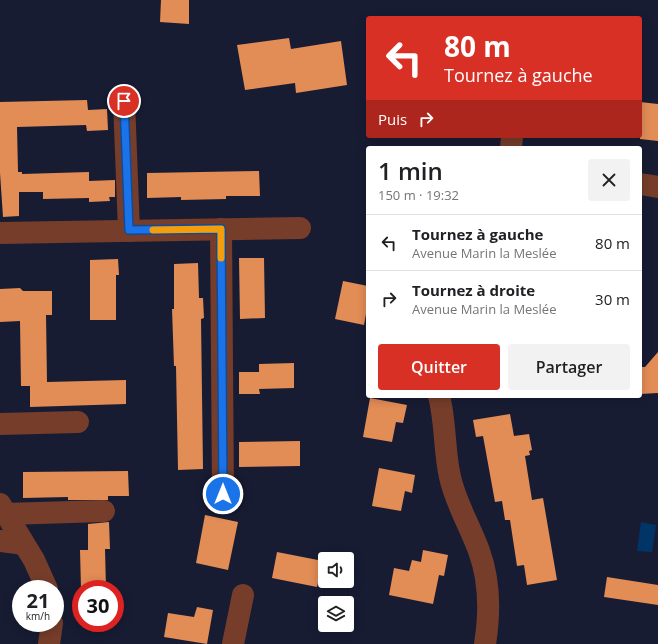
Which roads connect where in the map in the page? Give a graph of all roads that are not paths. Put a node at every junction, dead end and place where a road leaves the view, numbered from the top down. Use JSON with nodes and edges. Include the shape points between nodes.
{"nodes":[{"id":1,"x":124,"y":101,"type":"dead end"},
{"id":2,"x":642,"y":184,"type":"edge"},
{"id":3,"x":658,"y":187,"type":"edge"},
{"id":4,"x":300,"y":228,"type":"dead end"},
{"id":5,"x":221,"y":229,"type":"junction"},
{"id":6,"x":129,"y":230,"type":"junction"},
{"id":7,"x":0,"y":233,"type":"edge"},
{"id":8,"x":439,"y":398,"type":"edge"},
{"id":9,"x":78,"y":422,"type":"dead end"},
{"id":10,"x":0,"y":424,"type":"edge"},
{"id":11,"x":223,"y":494,"type":"dead end"},
{"id":12,"x":3,"y":509,"type":"edge"},
{"id":13,"x":104,"y":511,"type":"dead end"},
{"id":14,"x":0,"y":541,"type":"edge"},
{"id":15,"x":24,"y":544,"type":"junction"},
{"id":16,"x":44,"y":580,"type":"edge"},
{"id":17,"x":243,"y":595,"type":"dead end"},
{"id":18,"x":51,"y":632,"type":"edge"},
{"id":19,"x":49,"y":644,"type":"edge"},
{"id":20,"x":233,"y":644,"type":"edge"},
{"id":21,"x":484,"y":644,"type":"edge"}],
"edges":[{"from":1,"to":6,"type":"street"},
{"from":2,"to":3,"type":"street"},
{"from":4,"to":5,"type":"street"},
{"from":5,"to":6,"type":"street"},
{"from":5,"to":11,"type":"street"},
{"from":6,"to":7,"type":"street"},
{"from":8,"to":21,"type":"street","via":[[454,492],[480,552],[486,580],[489,607]]},
{"from":9,"to":10,"type":"street"},
{"from":12,"to":13,"type":"street"},
{"from":12,"to":15,"type":"street"},
{"from":14,"to":15,"type":"street"},
{"from":15,"to":16,"type":"street"},
{"from":17,"to":20,"type":"street"},
{"from":18,"to":19,"type":"street"}]}
